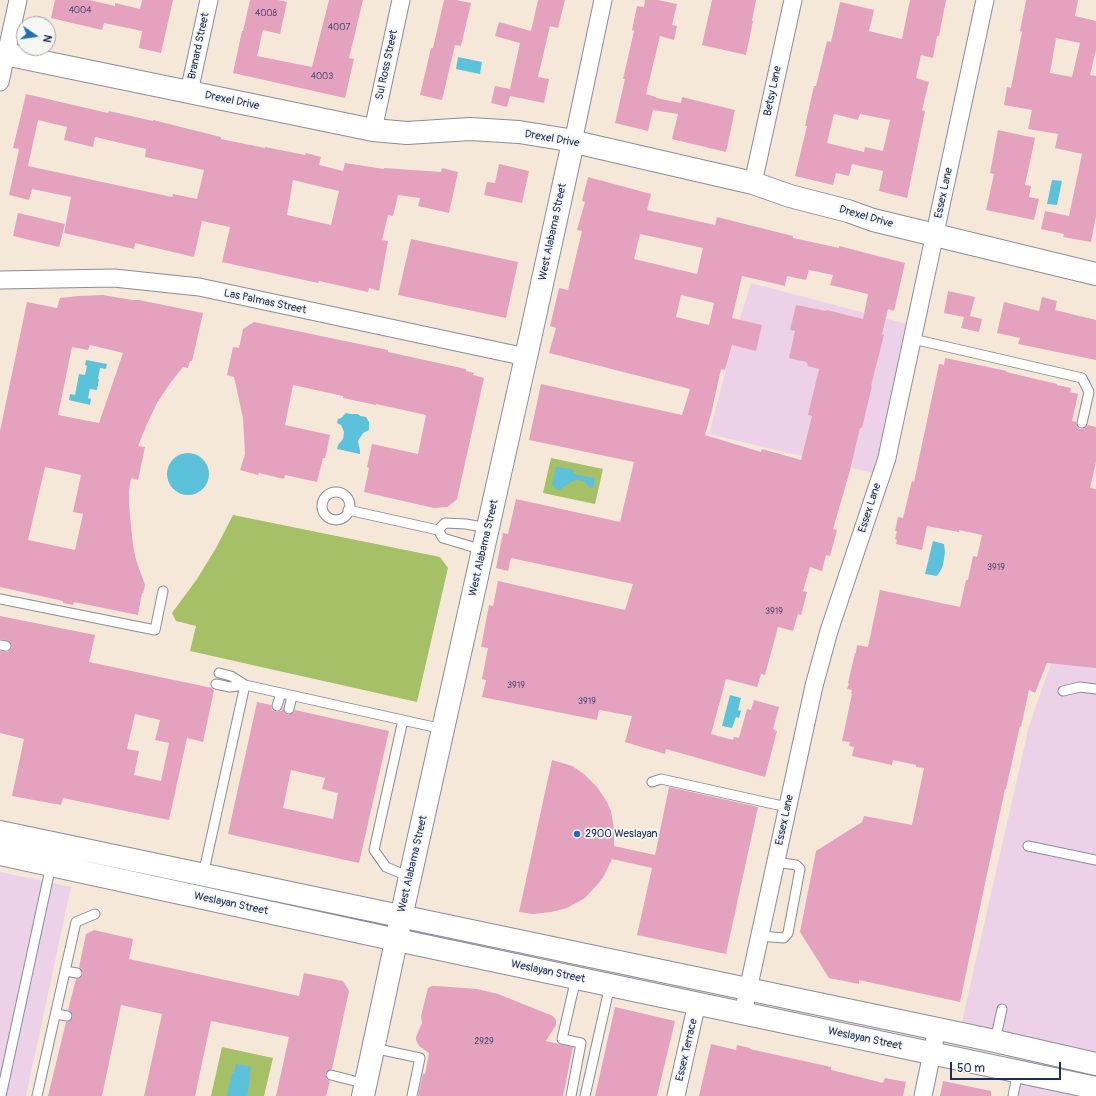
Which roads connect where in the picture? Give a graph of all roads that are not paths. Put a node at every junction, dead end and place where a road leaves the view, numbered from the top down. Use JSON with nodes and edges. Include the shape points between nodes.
{"nodes":[{"id":1,"x":18,"y":0,"type":"edge"},
{"id":2,"x":209,"y":0,"type":"edge"},
{"id":3,"x":401,"y":0,"type":"edge"},
{"id":4,"x":603,"y":0,"type":"edge"},
{"id":5,"x":792,"y":0,"type":"edge"},
{"id":6,"x":985,"y":0,"type":"edge"},
{"id":7,"x":3,"y":53,"type":"edge"},
{"id":8,"x":0,"y":82,"type":"edge"},
{"id":9,"x":189,"y":92,"type":"junction"},
{"id":10,"x":373,"y":130,"type":"junction"},
{"id":11,"x":573,"y":142,"type":"junction"},
{"id":12,"x":753,"y":183,"type":"junction"},
{"id":13,"x":935,"y":235,"type":"junction"},
{"id":14,"x":1096,"y":274,"type":"edge"},
{"id":15,"x":0,"y":280,"type":"edge"},
{"id":16,"x":913,"y":339,"type":"junction"},
{"id":17,"x":526,"y":357,"type":"junction"},
{"id":18,"x":1082,"y":423,"type":"dead end"},
{"id":19,"x":348,"y":510,"type":"dead end"},
{"id":20,"x":488,"y":528,"type":"junction"},
{"id":21,"x":438,"y":530,"type":"junction"},
{"id":22,"x":483,"y":550,"type":"junction"},
{"id":23,"x":163,"y":591,"type":"dead end"},
{"id":24,"x":0,"y":599,"type":"edge"},
{"id":25,"x":219,"y":673,"type":"dead end"},
{"id":26,"x":216,"y":684,"type":"dead end"},
{"id":27,"x":245,"y":685,"type":"junction"},
{"id":28,"x":1096,"y":689,"type":"edge"},
{"id":29,"x":1063,"y":691,"type":"dead end"},
{"id":30,"x":280,"y":693,"type":"junction"},
{"id":31,"x":292,"y":696,"type":"junction"},
{"id":32,"x":278,"y":706,"type":"dead end"},
{"id":33,"x":289,"y":709,"type":"dead end"},
{"id":34,"x":403,"y":720,"type":"junction"},
{"id":35,"x":443,"y":729,"type":"junction"},
{"id":36,"x":652,"y":782,"type":"dead end"},
{"id":37,"x":788,"y":807,"type":"junction"},
{"id":38,"x":0,"y":832,"type":"edge"},
{"id":39,"x":1028,"y":846,"type":"dead end"},
{"id":40,"x":0,"y":854,"type":"edge"},
{"id":41,"x":53,"y":855,"type":"junction"},
{"id":42,"x":1096,"y":860,"type":"edge"},
{"id":43,"x":776,"y":862,"type":"junction"},
{"id":44,"x":410,"y":877,"type":"junction"},
{"id":45,"x":201,"y":886,"type":"junction"},
{"id":46,"x":95,"y":914,"type":"dead end"},
{"id":47,"x":402,"y":916,"type":"junction"},
{"id":48,"x":760,"y":936,"type":"junction"},
{"id":49,"x":397,"y":940,"type":"junction"},
{"id":50,"x":571,"y":967,"type":"junction"},
{"id":51,"x":65,"y":971,"type":"junction"},
{"id":52,"x":77,"y":973,"type":"dead end"},
{"id":53,"x":610,"y":985,"type":"junction"},
{"id":54,"x":748,"y":989,"type":"junction"},
{"id":55,"x":697,"y":1004,"type":"junction"},
{"id":56,"x":1002,"y":1009,"type":"dead end"},
{"id":57,"x":743,"y":1013,"type":"junction"},
{"id":58,"x":56,"y":1014,"type":"junction"},
{"id":59,"x":67,"y":1016,"type":"dead end"},
{"id":60,"x":937,"y":1029,"type":"junction"},
{"id":61,"x":995,"y":1041,"type":"junction"},
{"id":62,"x":373,"y":1048,"type":"junction"},
{"id":63,"x":932,"y":1053,"type":"junction"},
{"id":64,"x":1096,"y":1064,"type":"edge"},
{"id":65,"x":1018,"y":1071,"type":"junction"},
{"id":66,"x":331,"y":1075,"type":"dead end"},
{"id":67,"x":1096,"y":1088,"type":"edge"},
{"id":68,"x":364,"y":1090,"type":"edge"},
{"id":69,"x":1,"y":1096,"type":"edge"},
{"id":70,"x":37,"y":1096,"type":"edge"},
{"id":71,"x":412,"y":1096,"type":"edge"},
{"id":72,"x":570,"y":1096,"type":"edge"},
{"id":73,"x":585,"y":1096,"type":"edge"},
{"id":74,"x":676,"y":1096,"type":"edge"},
{"id":75,"x":923,"y":1096,"type":"edge"},
{"id":76,"x":1012,"y":1096,"type":"edge"}],
"edges":[{"from":1,"to":7,"type":"street"},
{"from":2,"to":9,"type":"street","name":"Branard Street"},
{"from":3,"to":10,"type":"street","name":"Sul Ross Street"},
{"from":4,"to":11,"type":"street","name":"West Alabama Street"},
{"from":5,"to":12,"type":"street","name":"Betsy Lane"},
{"from":6,"to":13,"type":"street","name":"Essex Lane"},
{"from":7,"to":8,"type":"street"},
{"from":7,"to":9,"type":"street","name":"Drexel Drive"},
{"from":9,"to":10,"type":"street","name":"Drexel Drive"},
{"from":10,"to":11,"type":"street","name":"Drexel Drive","via":[[407,133],[470,129],[519,132]]},
{"from":11,"to":12,"type":"street","name":"Drexel Drive"},
{"from":11,"to":17,"type":"street","name":"West Alabama Street"},
{"from":12,"to":13,"type":"street","name":"Drexel Drive","via":[[873,220]]},
{"from":13,"to":14,"type":"street","name":"Drexel Drive"},
{"from":13,"to":16,"type":"street","name":"Essex Lane"},
{"from":15,"to":17,"type":"street","name":"Las Palmas Street","via":[[114,278],[199,288]]},
{"from":16,"to":18,"type":"lane","via":[[1082,378],[1089,392]]},
{"from":16,"to":37,"type":"street","name":"Essex Lane","via":[[887,458],[829,631],[814,686]]},
{"from":17,"to":20,"type":"street","name":"West Alabama Street"},
{"from":19,"to":21,"type":"lane"},
{"from":20,"to":21,"type":"lane","via":[[445,523]]},
{"from":20,"to":22,"type":"street","name":"West Alabama Street"},
{"from":21,"to":22,"type":"lane","via":[[443,538]]},
{"from":22,"to":35,"type":"street","name":"West Alabama Street"},
{"from":23,"to":24,"type":"lane","via":[[155,630]]},
{"from":25,"to":27,"type":"lane","via":[[231,676]]},
{"from":26,"to":27,"type":"lane","via":[[230,687]]},
{"from":27,"to":30,"type":"lane"},
{"from":27,"to":45,"type":"lane"},
{"from":28,"to":29,"type":"lane","via":[[1080,687]]},
{"from":30,"to":31,"type":"lane"},
{"from":30,"to":32,"type":"lane"},
{"from":31,"to":33,"type":"lane"},
{"from":31,"to":34,"type":"lane"},
{"from":34,"to":35,"type":"lane"},
{"from":34,"to":44,"type":"lane","via":[[374,850],[386,867]]},
{"from":35,"to":44,"type":"street","name":"West Alabama Street"},
{"from":36,"to":37,"type":"lane","via":[[661,779]]},
{"from":37,"to":43,"type":"street","name":"Essex Lane"},
{"from":38,"to":41,"type":"street","name":"Weslayan Street"},
{"from":39,"to":42,"type":"lane"},
{"from":40,"to":41,"type":"street","name":"Weslayan Street"},
{"from":41,"to":45,"type":"street","name":"Weslayan Street"},
{"from":41,"to":69,"type":"lane"},
{"from":43,"to":48,"type":"street","name":"Essex Lane"},
{"from":43,"to":48,"type":"lane","via":[[796,865],[800,869],[788,933],[784,938]]},
{"from":44,"to":47,"type":"street","name":"West Alabama Street"},
{"from":45,"to":47,"type":"street","name":"Weslayan Street"},
{"from":45,"to":49,"type":"street","name":"Weslayan Street"},
{"from":46,"to":51,"type":"lane","via":[[76,922]]},
{"from":47,"to":49,"type":"street","name":"West Alabama Street"},
{"from":47,"to":50,"type":"street","name":"Weslayan Street"},
{"from":48,"to":54,"type":"street","name":"Essex Lane"},
{"from":49,"to":50,"type":"street","name":"Weslayan Street"},
{"from":49,"to":62,"type":"street","name":"West Alabama Street"},
{"from":50,"to":53,"type":"street","name":"Weslayan Street"},
{"from":50,"to":54,"type":"street","name":"Weslayan Street"},
{"from":50,"to":72,"type":"lane","via":[[562,1039],[581,1043]]},
{"from":51,"to":52,"type":"lane"},
{"from":51,"to":58,"type":"lane"},
{"from":53,"to":55,"type":"street","name":"Weslayan Street"},
{"from":53,"to":73,"type":"lane"},
{"from":54,"to":57,"type":"street","name":"Essex Lane"},
{"from":54,"to":60,"type":"street","name":"Weslayan Street"},
{"from":55,"to":57,"type":"street","name":"Weslayan Street"},
{"from":55,"to":74,"type":"street","name":"Essex Terrace"},
{"from":56,"to":61,"type":"lane"},
{"from":57,"to":63,"type":"street","name":"Weslayan Street"},
{"from":58,"to":59,"type":"lane"},
{"from":58,"to":70,"type":"lane"},
{"from":60,"to":61,"type":"street","name":"Weslayan Street"},
{"from":60,"to":63,"type":"street"},
{"from":61,"to":64,"type":"street","name":"Weslayan Street"},
{"from":62,"to":68,"type":"street","name":"West Alabama Street"},
{"from":62,"to":71,"type":"lane","via":[[420,1058]]},
{"from":63,"to":65,"type":"street","name":"Weslayan Street"},
{"from":63,"to":75,"type":"street"},
{"from":65,"to":67,"type":"street","name":"Weslayan Street"},
{"from":65,"to":76,"type":"lane"},
{"from":66,"to":68,"type":"lane"}]}
